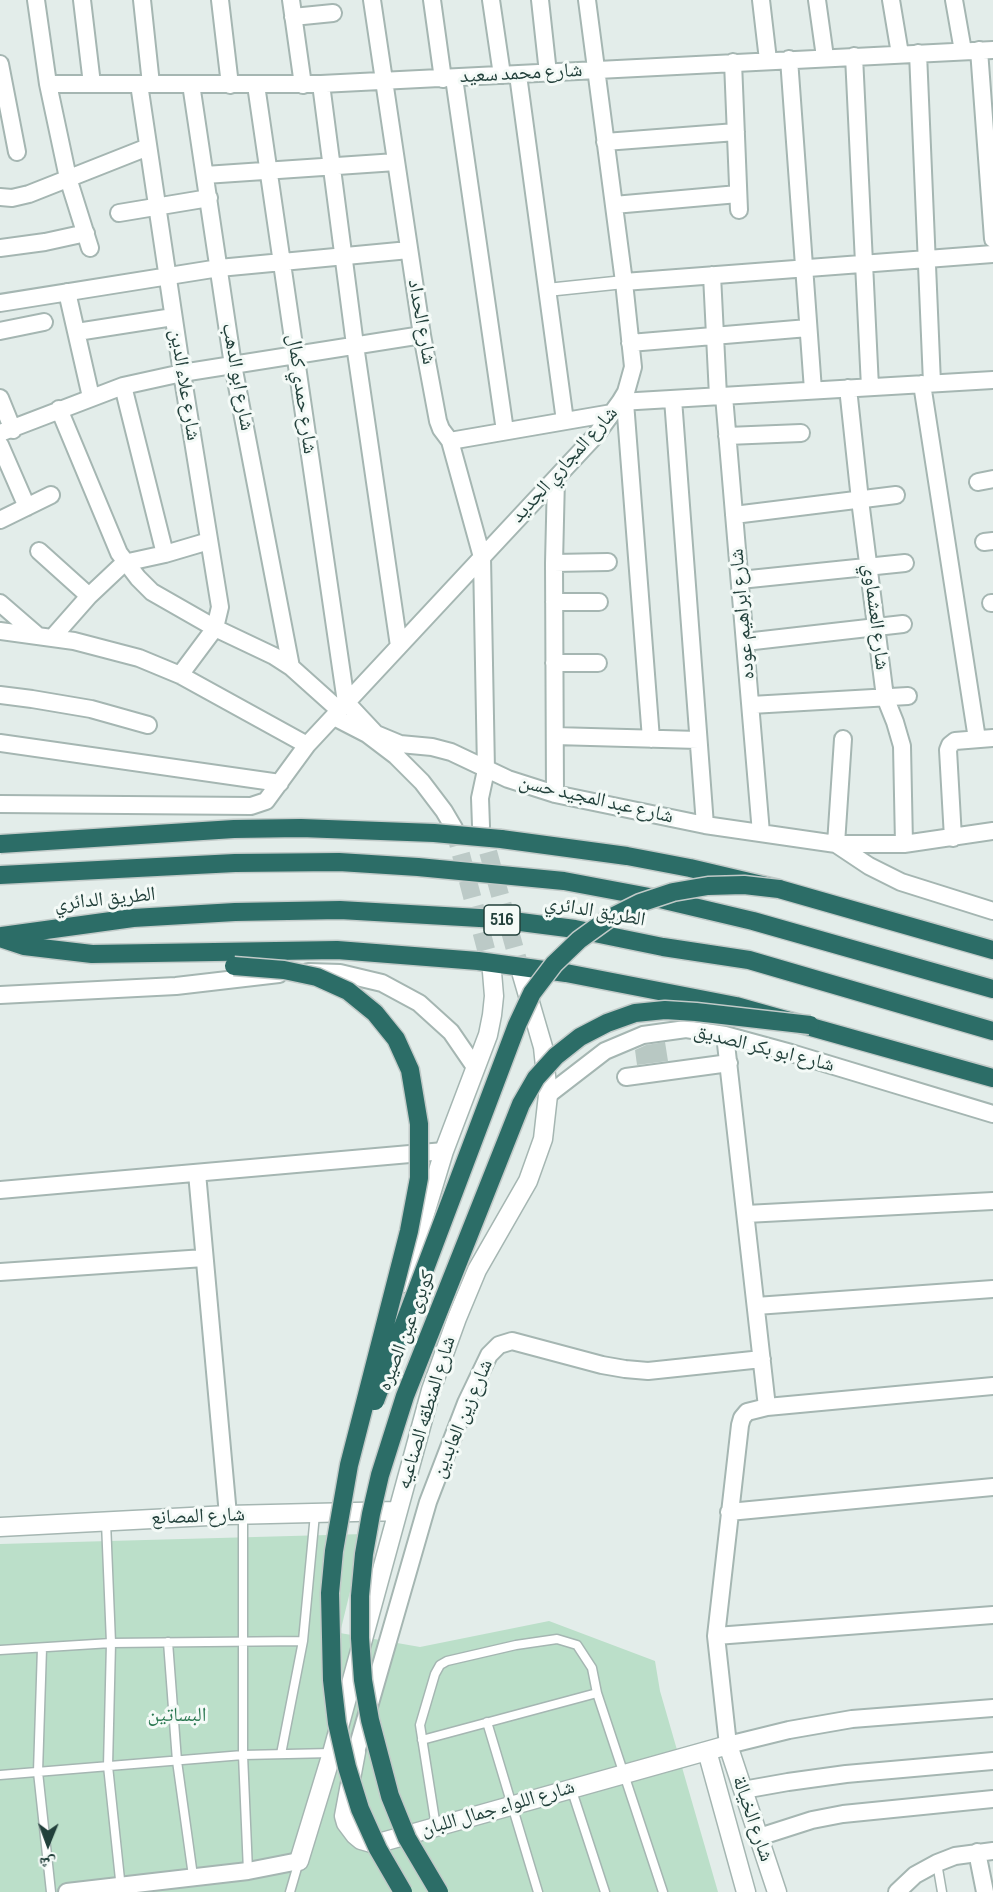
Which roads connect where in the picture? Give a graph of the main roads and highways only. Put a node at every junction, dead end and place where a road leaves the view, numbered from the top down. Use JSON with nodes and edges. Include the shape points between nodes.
{"nodes":[{"id":1,"x":0,"y":844,"type":"edge"},
{"id":2,"x":0,"y":875,"type":"edge"},
{"id":3,"x":779,"y":889,"type":"junction"},
{"id":4,"x":0,"y":937,"type":"edge"},
{"id":5,"x":993,"y":950,"type":"edge"},
{"id":6,"x":115,"y":954,"type":"junction"},
{"id":7,"x":993,"y":989,"type":"edge"},
{"id":8,"x":810,"y":1025,"type":"junction"},
{"id":9,"x":993,"y":1031,"type":"edge"},
{"id":10,"x":993,"y":1078,"type":"edge"},
{"id":11,"x":349,"y":1465,"type":"junction"},
{"id":12,"x":403,"y":1892,"type":"edge"},
{"id":13,"x":439,"y":1892,"type":"edge"}],
"edges":[{"from":1,"to":3,"type":"highway","bridge":true,"via":[[234,829],[412,832],[627,856]]},
{"from":2,"to":7,"type":"highway","name":"الطريق الدائري","number":"516","via":[[339,862],[564,881],[753,921]]},
{"from":3,"to":5,"type":"highway"},
{"from":3,"to":11,"type":"highway","bridge":true,"via":[[708,886],[640,903],[579,940],[532,993]]},
{"from":4,"to":6,"type":"highway","via":[[46,949]]},
{"from":4,"to":9,"type":"highway","name":"الطريق الدائري","number":"516","via":[[133,918],[235,912],[340,910],[497,919],[575,928],[749,960]]},
{"from":6,"to":8,"type":"highway","via":[[337,950],[478,961],[680,993]]},
{"from":6,"to":11,"type":"highway","name":"كوبرى عين الصيره","bridge":true,"via":[[284,970],[317,977],[348,992],[375,1013],[396,1039],[410,1070],[419,1124],[419,1178]]},
{"from":8,"to":10,"type":"highway"},
{"from":8,"to":13,"type":"highway","name":"كوبرى عين الصيره","bridge":true,"via":[[696,1012],[636,1013],[580,1037],[536,1078],[521,1104],[405,1396],[378,1485],[364,1554],[360,1638],[370,1720],[390,1796],[407,1838]]},
{"from":11,"to":12,"type":"highway","name":"كوبرى عين الصيره","bridge":true,"via":[[330,1593],[337,1723],[360,1809]]}]}
